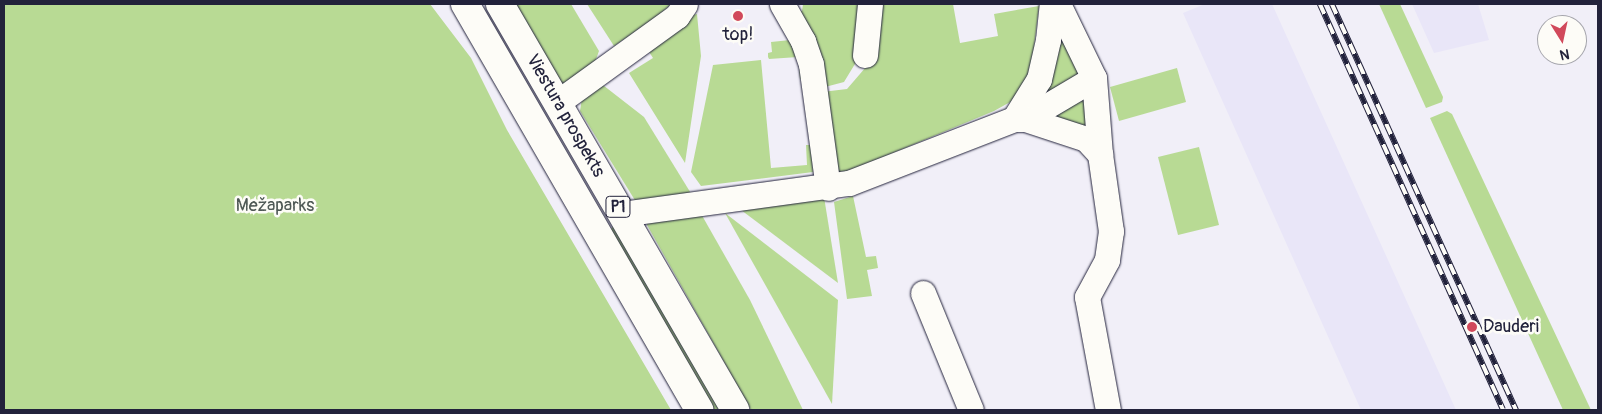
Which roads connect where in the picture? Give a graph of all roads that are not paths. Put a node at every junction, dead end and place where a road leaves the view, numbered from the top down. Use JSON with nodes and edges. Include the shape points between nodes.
{"nodes":[{"id":1,"x":465,"y":4,"type":"edge"},
{"id":2,"x":500,"y":4,"type":"edge"},
{"id":3,"x":686,"y":4,"type":"edge"},
{"id":4,"x":782,"y":4,"type":"edge"},
{"id":5,"x":870,"y":4,"type":"edge"},
{"id":6,"x":1052,"y":4,"type":"edge"},
{"id":7,"x":1058,"y":4,"type":"edge"},
{"id":8,"x":865,"y":55,"type":"dead end"},
{"id":9,"x":1094,"y":78,"type":"junction"},
{"id":10,"x":558,"y":102,"type":"junction"},
{"id":11,"x":1020,"y":119,"type":"junction"},
{"id":12,"x":1100,"y":154,"type":"junction"},
{"id":13,"x":828,"y":188,"type":"junction"},
{"id":14,"x":622,"y":214,"type":"junction"},
{"id":15,"x":594,"y":224,"type":"junction"},
{"id":16,"x":923,"y":293,"type":"dead end"},
{"id":17,"x":1106,"y":409,"type":"edge"},
{"id":18,"x":699,"y":410,"type":"edge"},
{"id":19,"x":735,"y":410,"type":"edge"},
{"id":20,"x":971,"y":410,"type":"edge"}],
"edges":[{"from":1,"to":15,"type":"main road","name":"Viestura prospekts","number":"P1"},
{"from":2,"to":10,"type":"main road","name":"Viestura prospekts","number":"P1"},
{"from":3,"to":10,"type":"street","via":[[677,16]]},
{"from":4,"to":13,"type":"street","via":[[804,41],[811,64]]},
{"from":5,"to":8,"type":"street"},
{"from":6,"to":11,"type":"street","via":[[1039,79]]},
{"from":7,"to":9,"type":"street"},
{"from":9,"to":11,"type":"street"},
{"from":9,"to":12,"type":"street"},
{"from":10,"to":14,"type":"main road","name":"Viestura prospekts","number":"P1"},
{"from":11,"to":12,"type":"street","via":[[1086,139]]},
{"from":11,"to":13,"type":"street","via":[[850,183]]},
{"from":12,"to":17,"type":"street","via":[[1111,231],[1107,260],[1087,297]]},
{"from":13,"to":14,"type":"street"},
{"from":14,"to":15,"type":"main road"},
{"from":14,"to":19,"type":"main road","name":"Viestura prospekts","number":"P1"},
{"from":15,"to":18,"type":"main road","name":"Viestura prospekts","number":"P1"},
{"from":16,"to":20,"type":"street"}]}
